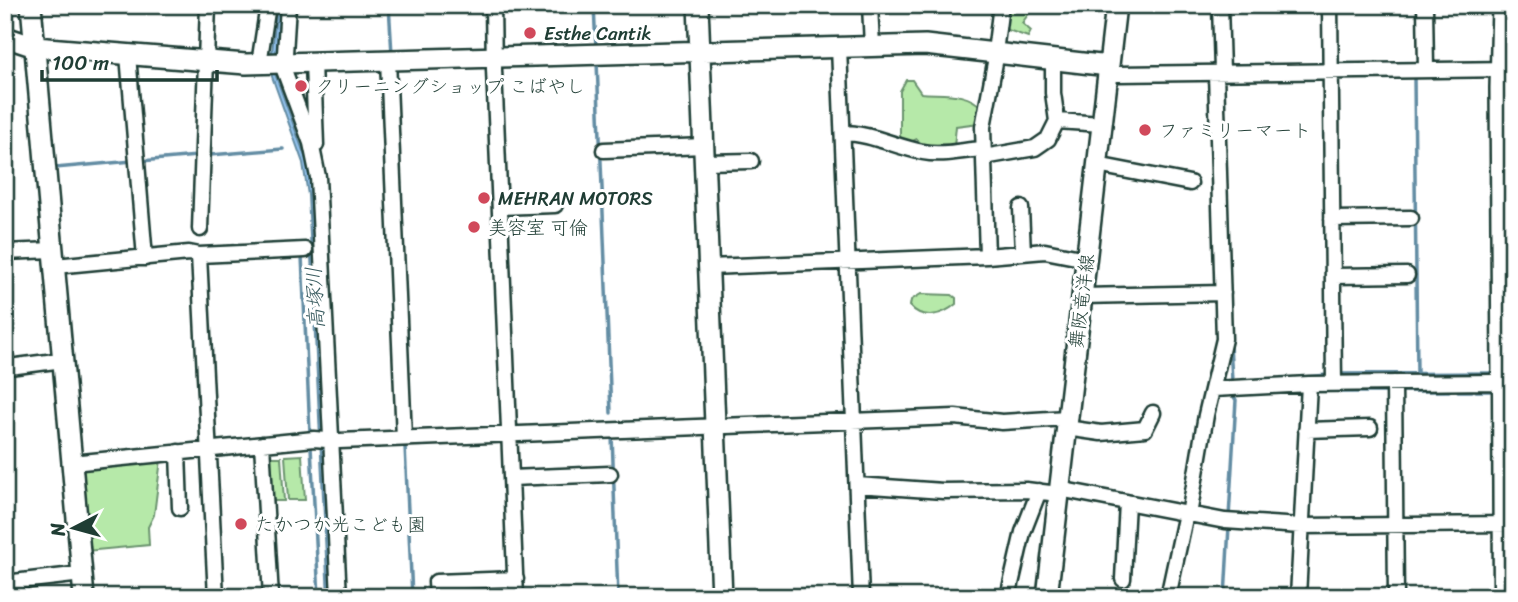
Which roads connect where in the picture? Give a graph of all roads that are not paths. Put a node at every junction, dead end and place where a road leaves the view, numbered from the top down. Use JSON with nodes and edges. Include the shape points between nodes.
{"nodes":[{"id":1,"x":31,"y":5,"type":"edge"},
{"id":2,"x":208,"y":5,"type":"edge"},
{"id":3,"x":268,"y":5,"type":"edge"},
{"id":4,"x":288,"y":5,"type":"edge"},
{"id":5,"x":493,"y":5,"type":"edge"},
{"id":6,"x":698,"y":5,"type":"edge"},
{"id":7,"x":870,"y":5,"type":"edge"},
{"id":8,"x":1001,"y":5,"type":"edge"},
{"id":9,"x":1116,"y":5,"type":"edge"},
{"id":10,"x":1220,"y":5,"type":"edge"},
{"id":11,"x":1331,"y":5,"type":"edge"},
{"id":12,"x":1425,"y":5,"type":"edge"},
{"id":13,"x":1502,"y":5,"type":"edge"},
{"id":14,"x":5,"y":37,"type":"edge"},
{"id":15,"x":872,"y":46,"type":"junction"},
{"id":16,"x":35,"y":47,"type":"junction"},
{"id":17,"x":839,"y":47,"type":"junction"},
{"id":18,"x":700,"y":51,"type":"junction"},
{"id":19,"x":996,"y":52,"type":"junction"},
{"id":20,"x":128,"y":55,"type":"junction"},
{"id":21,"x":494,"y":57,"type":"junction"},
{"id":22,"x":1054,"y":59,"type":"junction"},
{"id":23,"x":388,"y":60,"type":"junction"},
{"id":24,"x":206,"y":62,"type":"junction"},
{"id":25,"x":313,"y":62,"type":"junction"},
{"id":26,"x":272,"y":64,"type":"junction"},
{"id":27,"x":1109,"y":69,"type":"junction"},
{"id":28,"x":1507,"y":69,"type":"edge"},
{"id":29,"x":1331,"y":70,"type":"junction"},
{"id":30,"x":1426,"y":70,"type":"junction"},
{"id":31,"x":1219,"y":72,"type":"junction"},
{"id":32,"x":1057,"y":121,"type":"junction"},
{"id":33,"x":1102,"y":124,"type":"junction"},
{"id":34,"x":843,"y":133,"type":"junction"},
{"id":35,"x":604,"y":150,"type":"dead end"},
{"id":36,"x":984,"y":153,"type":"junction"},
{"id":37,"x":705,"y":154,"type":"junction"},
{"id":38,"x":315,"y":160,"type":"junction"},
{"id":39,"x":751,"y":160,"type":"dead end"},
{"id":40,"x":1097,"y":164,"type":"junction"},
{"id":41,"x":1189,"y":183,"type":"dead end"},
{"id":42,"x":555,"y":205,"type":"dead end"},
{"id":43,"x":500,"y":207,"type":"junction"},
{"id":44,"x":1021,"y":208,"type":"dead end"},
{"id":45,"x":1332,"y":219,"type":"junction"},
{"id":46,"x":1410,"y":219,"type":"dead end"},
{"id":47,"x":200,"y":229,"type":"dead end"},
{"id":48,"x":305,"y":250,"type":"dead end"},
{"id":49,"x":5,"y":252,"type":"edge"},
{"id":50,"x":1023,"y":253,"type":"junction"},
{"id":51,"x":200,"y":255,"type":"junction"},
{"id":52,"x":987,"y":256,"type":"junction"},
{"id":53,"x":54,"y":258,"type":"junction"},
{"id":54,"x":145,"y":258,"type":"junction"},
{"id":55,"x":1086,"y":259,"type":"junction"},
{"id":56,"x":848,"y":261,"type":"junction"},
{"id":57,"x":709,"y":267,"type":"junction"},
{"id":58,"x":1407,"y":275,"type":"dead end"},
{"id":59,"x":1333,"y":276,"type":"junction"},
{"id":60,"x":1223,"y":293,"type":"junction"},
{"id":61,"x":1082,"y":296,"type":"junction"},
{"id":62,"x":63,"y":360,"type":"junction"},
{"id":63,"x":9,"y":367,"type":"dead end"},
{"id":64,"x":1334,"y":383,"type":"junction"},
{"id":65,"x":1394,"y":383,"type":"junction"},
{"id":66,"x":1309,"y":384,"type":"junction"},
{"id":67,"x":1506,"y":385,"type":"edge"},
{"id":68,"x":1213,"y":389,"type":"junction"},
{"id":69,"x":1153,"y":414,"type":"dead end"},
{"id":70,"x":854,"y":421,"type":"junction"},
{"id":71,"x":1067,"y":423,"type":"junction"},
{"id":72,"x":715,"y":427,"type":"junction"},
{"id":73,"x":1370,"y":428,"type":"dead end"},
{"id":74,"x":1307,"y":430,"type":"junction"},
{"id":75,"x":509,"y":434,"type":"junction"},
{"id":76,"x":404,"y":438,"type":"junction"},
{"id":77,"x":325,"y":439,"type":"junction"},
{"id":78,"x":262,"y":444,"type":"junction"},
{"id":79,"x":209,"y":449,"type":"junction"},
{"id":80,"x":177,"y":452,"type":"junction"},
{"id":81,"x":72,"y":463,"type":"junction"},
{"id":82,"x":610,"y":474,"type":"dead end"},
{"id":83,"x":511,"y":478,"type":"junction"},
{"id":84,"x":857,"y":485,"type":"junction"},
{"id":85,"x":1052,"y":491,"type":"junction"},
{"id":86,"x":1127,"y":502,"type":"junction"},
{"id":87,"x":180,"y":508,"type":"dead end"},
{"id":88,"x":1187,"y":514,"type":"junction"},
{"id":89,"x":1506,"y":524,"type":"edge"},
{"id":90,"x":1395,"y":525,"type":"junction"},
{"id":91,"x":1301,"y":526,"type":"junction"},
{"id":92,"x":82,"y":574,"type":"junction"},
{"id":93,"x":516,"y":579,"type":"junction"},
{"id":94,"x":1123,"y":579,"type":"dead end"},
{"id":95,"x":5,"y":583,"type":"edge"},
{"id":96,"x":84,"y":597,"type":"edge"},
{"id":97,"x":216,"y":597,"type":"edge"},
{"id":98,"x":271,"y":597,"type":"edge"},
{"id":99,"x":339,"y":597,"type":"edge"},
{"id":100,"x":437,"y":597,"type":"edge"},
{"id":101,"x":516,"y":597,"type":"edge"},
{"id":102,"x":722,"y":597,"type":"edge"},
{"id":103,"x":861,"y":597,"type":"edge"},
{"id":104,"x":1008,"y":597,"type":"edge"},
{"id":105,"x":1047,"y":597,"type":"edge"},
{"id":106,"x":1168,"y":597,"type":"edge"},
{"id":107,"x":1297,"y":597,"type":"edge"},
{"id":108,"x":1396,"y":597,"type":"edge"},
{"id":109,"x":1501,"y":597,"type":"edge"}],
"edges":[{"from":1,"to":16,"type":"street"},
{"from":2,"to":24,"type":"street"},
{"from":3,"to":26,"type":"street"},
{"from":4,"to":26,"type":"street"},
{"from":5,"to":21,"type":"street"},
{"from":6,"to":18,"type":"street"},
{"from":7,"to":15,"type":"street"},
{"from":8,"to":19,"type":"street"},
{"from":9,"to":27,"type":"street","name":"舞阪竜洋線"},
{"from":10,"to":31,"type":"street"},
{"from":11,"to":29,"type":"street"},
{"from":12,"to":30,"type":"street"},
{"from":13,"to":28,"type":"street"},
{"from":14,"to":16,"type":"street"},
{"from":15,"to":17,"type":"street"},
{"from":15,"to":19,"type":"street"},
{"from":16,"to":20,"type":"street"},
{"from":16,"to":53,"type":"street"},
{"from":17,"to":18,"type":"street"},
{"from":17,"to":34,"type":"street"},
{"from":18,"to":21,"type":"street"},
{"from":18,"to":37,"type":"street"},
{"from":19,"to":22,"type":"street"},
{"from":19,"to":36,"type":"street","via":[[983,127]]},
{"from":20,"to":24,"type":"street"},
{"from":20,"to":54,"type":"street"},
{"from":21,"to":23,"type":"street"},
{"from":21,"to":43,"type":"street"},
{"from":22,"to":27,"type":"street"},
{"from":22,"to":32,"type":"street"},
{"from":23,"to":25,"type":"street"},
{"from":23,"to":76,"type":"street"},
{"from":24,"to":26,"type":"street"},
{"from":24,"to":47,"type":"street"},
{"from":25,"to":26,"type":"street"},
{"from":25,"to":38,"type":"street"},
{"from":26,"to":38,"type":"street","via":[[285,76]]},
{"from":27,"to":31,"type":"street","via":[[1117,74]]},
{"from":27,"to":33,"type":"street","name":"舞阪竜洋線"},
{"from":28,"to":30,"type":"street"},
{"from":28,"to":67,"type":"street","via":[[1502,371]]},
{"from":29,"to":30,"type":"street"},
{"from":29,"to":31,"type":"street"},
{"from":29,"to":45,"type":"street"},
{"from":31,"to":60,"type":"street"},
{"from":32,"to":33,"type":"street"},
{"from":32,"to":36,"type":"street","via":[[1048,139],[1034,148]]},
{"from":33,"to":40,"type":"street","name":"舞阪竜洋線"},
{"from":34,"to":36,"type":"street","via":[[927,153]]},
{"from":34,"to":56,"type":"street"},
{"from":35,"to":37,"type":"street"},
{"from":36,"to":52,"type":"street"},
{"from":37,"to":39,"type":"street"},
{"from":37,"to":57,"type":"street"},
{"from":38,"to":77,"type":"street"},
{"from":40,"to":41,"type":"street"},
{"from":40,"to":55,"type":"street","name":"舞阪竜洋線"},
{"from":42,"to":43,"type":"street"},
{"from":43,"to":75,"type":"street"},
{"from":44,"to":50,"type":"street"},
{"from":45,"to":46,"type":"street"},
{"from":45,"to":59,"type":"street"},
{"from":48,"to":51,"type":"street"},
{"from":49,"to":53,"type":"street"},
{"from":50,"to":52,"type":"street"},
{"from":50,"to":55,"type":"street","via":[[1045,251]]},
{"from":51,"to":54,"type":"street"},
{"from":51,"to":79,"type":"street"},
{"from":52,"to":56,"type":"street"},
{"from":53,"to":54,"type":"street"},
{"from":53,"to":62,"type":"street"},
{"from":55,"to":61,"type":"street","name":"舞阪竜洋線"},
{"from":56,"to":57,"type":"street"},
{"from":56,"to":70,"type":"street"},
{"from":57,"to":72,"type":"street"},
{"from":58,"to":59,"type":"street"},
{"from":59,"to":64,"type":"street"},
{"from":60,"to":61,"type":"street"},
{"from":60,"to":68,"type":"street","via":[[1224,338]]},
{"from":61,"to":71,"type":"street","name":"舞阪竜洋線"},
{"from":62,"to":63,"type":"street"},
{"from":62,"to":81,"type":"street"},
{"from":64,"to":65,"type":"street"},
{"from":64,"to":66,"type":"street"},
{"from":65,"to":67,"type":"street"},
{"from":65,"to":90,"type":"street"},
{"from":66,"to":68,"type":"street"},
{"from":66,"to":74,"type":"street"},
{"from":67,"to":89,"type":"street"},
{"from":68,"to":88,"type":"street"},
{"from":69,"to":71,"type":"street","via":[[1145,429],[1101,433]]},
{"from":70,"to":71,"type":"street","via":[[956,418]]},
{"from":70,"to":72,"type":"street"},
{"from":70,"to":84,"type":"street"},
{"from":71,"to":85,"type":"street","name":"舞阪竜洋線"},
{"from":72,"to":75,"type":"street"},
{"from":72,"to":102,"type":"street"},
{"from":73,"to":74,"type":"street"},
{"from":74,"to":91,"type":"street"},
{"from":75,"to":76,"type":"street"},
{"from":75,"to":83,"type":"street"},
{"from":76,"to":77,"type":"street"},
{"from":77,"to":78,"type":"street"},
{"from":77,"to":99,"type":"street"},
{"from":78,"to":79,"type":"street"},
{"from":78,"to":98,"type":"street"},
{"from":79,"to":80,"type":"street"},
{"from":79,"to":97,"type":"street"},
{"from":80,"to":81,"type":"street"},
{"from":80,"to":87,"type":"street"},
{"from":81,"to":92,"type":"street"},
{"from":82,"to":83,"type":"street"},
{"from":83,"to":93,"type":"street"},
{"from":84,"to":85,"type":"street"},
{"from":84,"to":103,"type":"street"},
{"from":85,"to":86,"type":"street"},
{"from":85,"to":104,"type":"street","via":[[1023,532]]},
{"from":85,"to":105,"type":"street","name":"舞阪竜洋線"},
{"from":86,"to":88,"type":"street"},
{"from":86,"to":94,"type":"street"},
{"from":88,"to":91,"type":"street"},
{"from":88,"to":106,"type":"street"},
{"from":89,"to":90,"type":"street"},
{"from":89,"to":109,"type":"street"},
{"from":90,"to":91,"type":"street"},
{"from":90,"to":108,"type":"street"},
{"from":91,"to":107,"type":"street"},
{"from":92,"to":95,"type":"street"},
{"from":92,"to":96,"type":"street"},
{"from":93,"to":100,"type":"street","via":[[436,583]]},
{"from":93,"to":101,"type":"street"}]}
